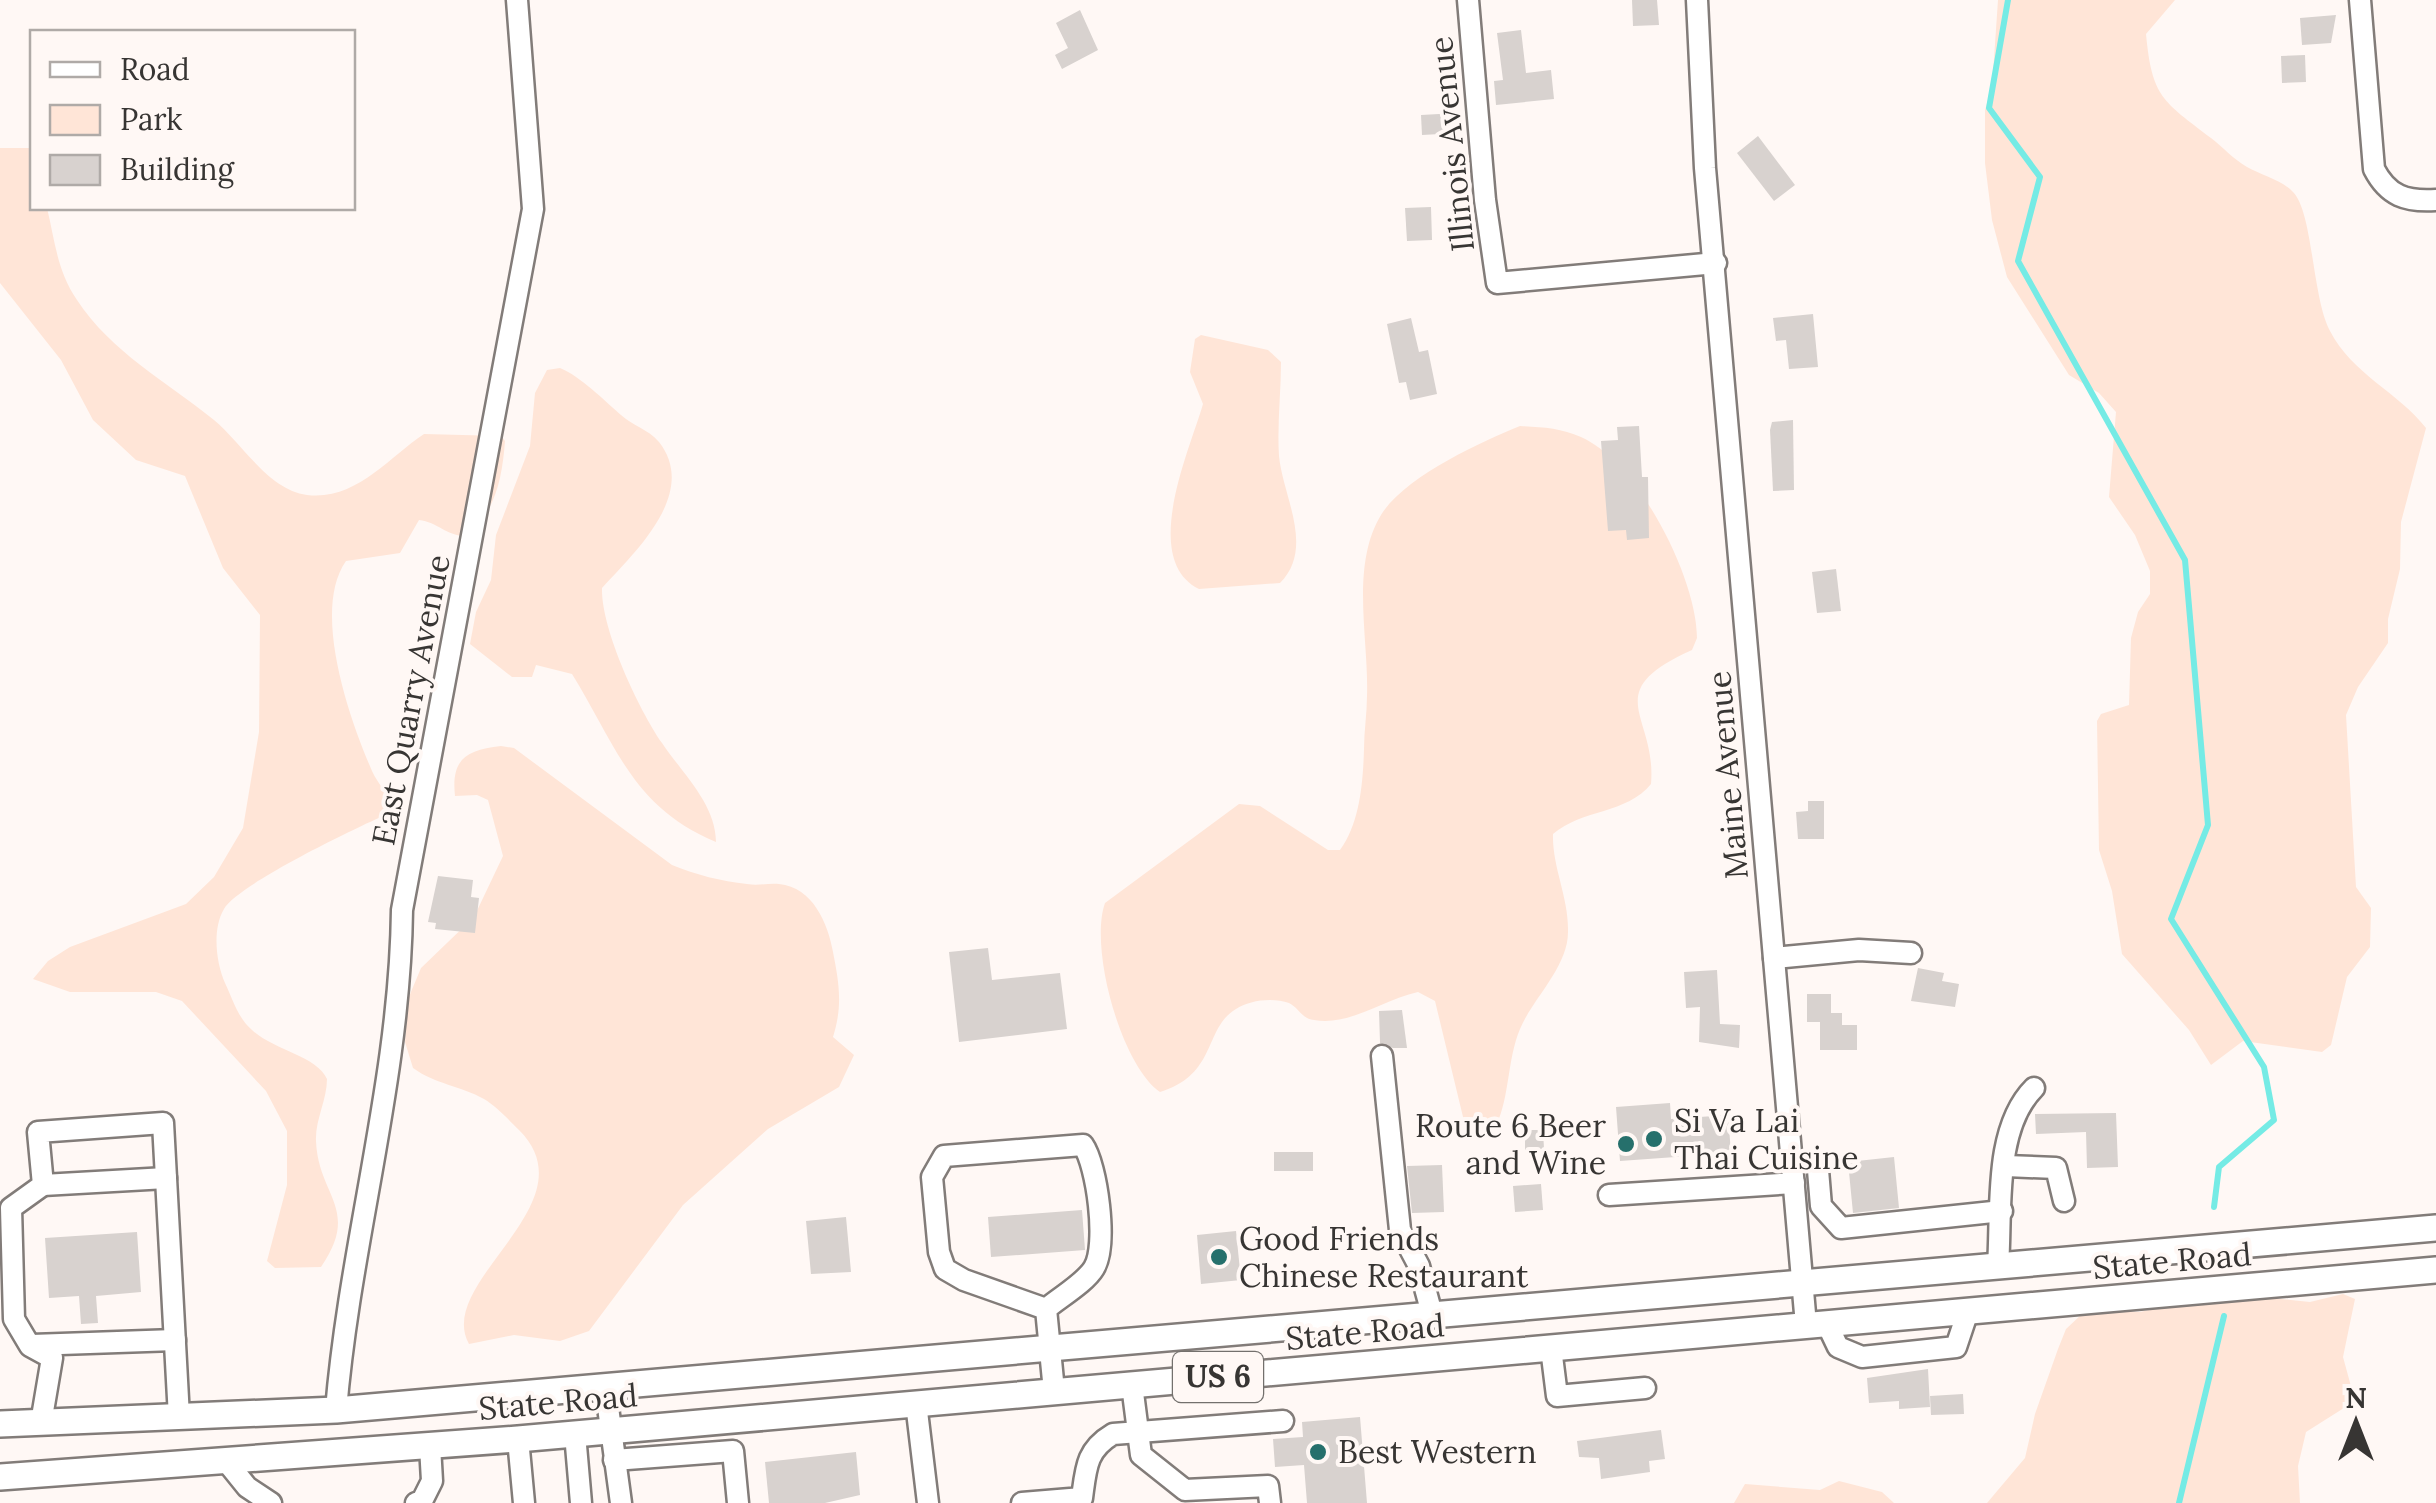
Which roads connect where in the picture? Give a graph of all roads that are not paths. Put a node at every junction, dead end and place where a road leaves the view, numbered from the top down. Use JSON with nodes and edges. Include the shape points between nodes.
{"nodes":[{"id":1,"x":517,"y":0,"type":"edge"},
{"id":2,"x":1468,"y":0,"type":"edge"},
{"id":3,"x":1696,"y":0,"type":"edge"},
{"id":4,"x":2360,"y":0,"type":"edge"},
{"id":5,"x":2436,"y":200,"type":"edge"},
{"id":6,"x":1716,"y":262,"type":"junction"},
{"id":7,"x":1911,"y":952,"type":"dead end"},
{"id":8,"x":1774,"y":958,"type":"junction"},
{"id":9,"x":1382,"y":1056,"type":"dead end"},
{"id":10,"x":2034,"y":1088,"type":"dead end"},
{"id":11,"x":2006,"y":1166,"type":"junction"},
{"id":12,"x":1818,"y":1170,"type":"dead end"},
{"id":13,"x":166,"y":1178,"type":"junction"},
{"id":14,"x":1794,"y":1183,"type":"junction"},
{"id":15,"x":43,"y":1185,"type":"junction"},
{"id":16,"x":1609,"y":1195,"type":"dead end"},
{"id":17,"x":2064,"y":1201,"type":"dead end"},
{"id":18,"x":2002,"y":1211,"type":"junction"},
{"id":19,"x":2436,"y":1228,"type":"edge"},
{"id":20,"x":1998,"y":1266,"type":"junction"},
{"id":21,"x":2436,"y":1270,"type":"edge"},
{"id":22,"x":1802,"y":1283,"type":"junction"},
{"id":23,"x":1046,"y":1309,"type":"junction"},
{"id":24,"x":1968,"y":1311,"type":"junction"},
{"id":25,"x":1432,"y":1314,"type":"junction"},
{"id":26,"x":1817,"y":1325,"type":"junction"},
{"id":27,"x":175,"y":1340,"type":"junction"},
{"id":28,"x":30,"y":1346,"type":"junction"},
{"id":29,"x":1051,"y":1348,"type":"junction"},
{"id":30,"x":1551,"y":1348,"type":"junction"},
{"id":31,"x":1132,"y":1384,"type":"junction"},
{"id":32,"x":605,"y":1385,"type":"junction"},
{"id":33,"x":1645,"y":1388,"type":"dead end"},
{"id":34,"x":1054,"y":1391,"type":"junction"},
{"id":35,"x":916,"y":1403,"type":"junction"},
{"id":36,"x":336,"y":1410,"type":"junction"},
{"id":37,"x":180,"y":1417,"type":"junction"},
{"id":38,"x":1282,"y":1422,"type":"dead end"},
{"id":39,"x":41,"y":1423,"type":"junction"},
{"id":40,"x":0,"y":1424,"type":"edge"},
{"id":41,"x":609,"y":1430,"type":"junction"},
{"id":42,"x":1137,"y":1432,"type":"junction"},
{"id":43,"x":575,"y":1434,"type":"junction"},
{"id":44,"x":518,"y":1439,"type":"junction"},
{"id":45,"x":430,"y":1446,"type":"junction"},
{"id":46,"x":614,"y":1460,"type":"junction"},
{"id":47,"x":226,"y":1461,"type":"junction"},
{"id":48,"x":0,"y":1477,"type":"edge"},
{"id":49,"x":432,"y":1481,"type":"junction"},
{"id":50,"x":271,"y":1503,"type":"edge"},
{"id":51,"x":416,"y":1503,"type":"edge"},
{"id":52,"x":436,"y":1503,"type":"edge"},
{"id":53,"x":524,"y":1503,"type":"edge"},
{"id":54,"x":581,"y":1503,"type":"edge"},
{"id":55,"x":622,"y":1503,"type":"edge"},
{"id":56,"x":738,"y":1503,"type":"edge"},
{"id":57,"x":928,"y":1503,"type":"edge"},
{"id":58,"x":1022,"y":1503,"type":"edge"},
{"id":59,"x":1270,"y":1503,"type":"edge"}],
"edges":[{"from":1,"to":36,"type":"street","name":"East Quarry Avenue","via":[[533,210],[402,910],[401,994],[342,1338]]},
{"from":2,"to":6,"type":"street","name":"Illinois Avenue","via":[[1497,283]]},
{"from":3,"to":6,"type":"street","name":"Maine Avenue"},
{"from":4,"to":5,"type":"street","via":[[2374,169],[2392,193],[2409,201]]},
{"from":6,"to":8,"type":"street","name":"Maine Avenue"},
{"from":7,"to":8,"type":"street"},
{"from":8,"to":14,"type":"street","name":"Maine Avenue"},
{"from":9,"to":25,"type":"street","via":[[1400,1230],[1420,1266]]},
{"from":10,"to":11,"type":"street","via":[[2010,1124]]},
{"from":11,"to":17,"type":"street","via":[[2056,1168]]},
{"from":11,"to":18,"type":"street"},
{"from":12,"to":18,"type":"street","via":[[1821,1206],[1841,1228]]},
{"from":13,"to":15,"type":"street"},
{"from":13,"to":15,"type":"street","via":[[163,1124],[38,1132]]},
{"from":13,"to":27,"type":"street"},
{"from":14,"to":16,"type":"street"},
{"from":14,"to":22,"type":"street","name":"Maine Avenue"},
{"from":15,"to":28,"type":"street","via":[[10,1208],[14,1319]]},
{"from":18,"to":20,"type":"street"},
{"from":19,"to":20,"type":"main road","name":"State Road","number":"US 6"},
{"from":20,"to":22,"type":"main road","name":"State Road","number":"US 6"},
{"from":21,"to":24,"type":"main road","name":"State Road","number":"US 6"},
{"from":22,"to":25,"type":"main road","name":"State Road","number":"US 6"},
{"from":22,"to":26,"type":"street","name":"Maine Avenue"},
{"from":23,"to":23,"type":"street","via":[[946,1269],[932,1177],[944,1156],[1083,1145],[1092,1158],[1101,1248],[1094,1270]]},
{"from":23,"to":29,"type":"street"},
{"from":24,"to":26,"type":"main road","name":"State Road","number":"US 6"},
{"from":24,"to":26,"type":"street","via":[[1956,1347],[1862,1356],[1838,1347]]},
{"from":25,"to":29,"type":"main road","name":"State Road","number":"US 6"},
{"from":26,"to":30,"type":"main road","name":"State Road","number":"US 6"},
{"from":27,"to":28,"type":"street"},
{"from":27,"to":37,"type":"street"},
{"from":28,"to":39,"type":"street","via":[[52,1358]]},
{"from":29,"to":32,"type":"main road","name":"State Road","number":"US 6"},
{"from":29,"to":34,"type":"street"},
{"from":30,"to":31,"type":"main road","name":"State Road","number":"US 6"},
{"from":30,"to":33,"type":"street","via":[[1557,1396]]},
{"from":31,"to":34,"type":"main road","name":"State Road","number":"US 6"},
{"from":31,"to":42,"type":"street"},
{"from":32,"to":36,"type":"main road","name":"State Road","number":"US 6"},
{"from":32,"to":41,"type":"street"},
{"from":34,"to":35,"type":"main road","name":"State Road","number":"US 6"},
{"from":35,"to":41,"type":"main road","name":"State Road","number":"US 6"},
{"from":35,"to":57,"type":"street"},
{"from":36,"to":37,"type":"main road","name":"State Road","number":"US 6"},
{"from":37,"to":39,"type":"main road","name":"State Road","number":"US 6"},
{"from":38,"to":42,"type":"street"},
{"from":39,"to":40,"type":"main road","name":"State Road","number":"US 6"},
{"from":41,"to":43,"type":"main road","name":"State Road","number":"US 6"},
{"from":41,"to":46,"type":"street"},
{"from":42,"to":58,"type":"street","via":[[1113,1434],[1095,1445],[1082,1498]]},
{"from":42,"to":59,"type":"street","via":[[1142,1455],[1185,1490],[1268,1486]]},
{"from":43,"to":44,"type":"main road","name":"State Road","number":"US 6"},
{"from":43,"to":54,"type":"street"},
{"from":44,"to":45,"type":"main road","name":"State Road","number":"US 6"},
{"from":44,"to":53,"type":"street"},
{"from":45,"to":47,"type":"main road","name":"State Road","number":"US 6"},
{"from":45,"to":49,"type":"street"},
{"from":46,"to":55,"type":"street"},
{"from":46,"to":56,"type":"street","via":[[732,1451]]},
{"from":47,"to":48,"type":"main road","name":"State Road","number":"US 6"},
{"from":47,"to":50,"type":"street"},
{"from":49,"to":51,"type":"street"},
{"from":49,"to":52,"type":"street"}]}
